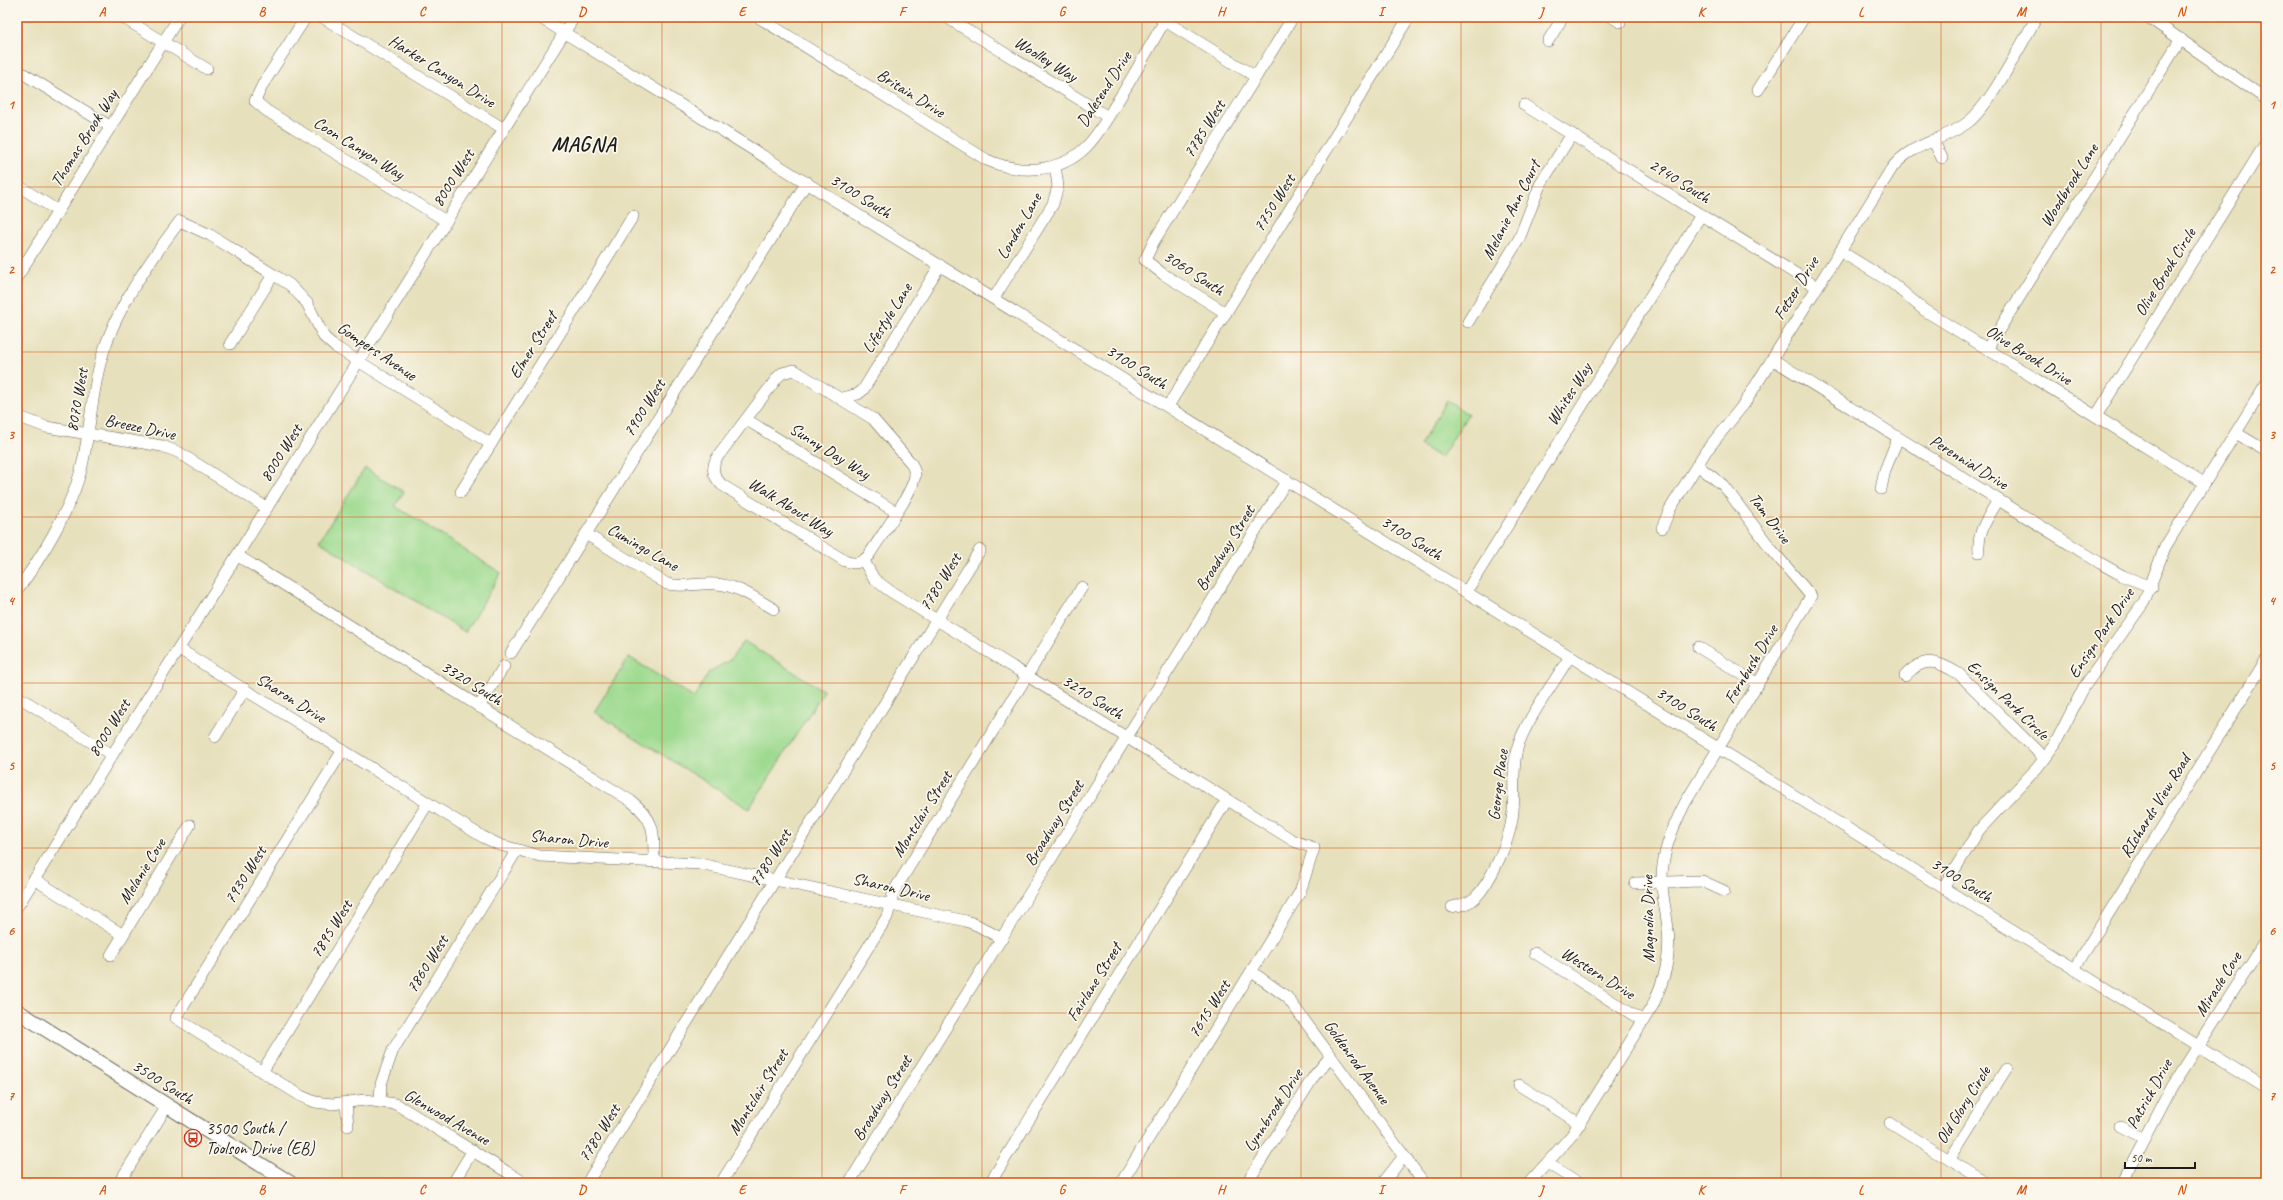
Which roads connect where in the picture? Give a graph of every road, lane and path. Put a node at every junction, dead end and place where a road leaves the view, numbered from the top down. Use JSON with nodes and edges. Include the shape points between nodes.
{"nodes":[{"id":1,"x":122,"y":17,"type":"edge"},
{"id":2,"x":179,"y":17,"type":"edge"},
{"id":3,"x":306,"y":17,"type":"edge"},
{"id":4,"x":322,"y":17,"type":"edge"},
{"id":5,"x":539,"y":17,"type":"edge"},
{"id":6,"x":574,"y":17,"type":"edge"},
{"id":7,"x":758,"y":17,"type":"edge"},
{"id":8,"x":946,"y":17,"type":"edge"},
{"id":9,"x":1293,"y":17,"type":"edge"},
{"id":10,"x":1409,"y":17,"type":"edge"},
{"id":11,"x":1563,"y":17,"type":"edge"},
{"id":12,"x":1804,"y":17,"type":"edge"},
{"id":13,"x":2038,"y":17,"type":"edge"},
{"id":14,"x":2148,"y":17,"type":"edge"},
{"id":15,"x":1164,"y":18,"type":"edge"},
{"id":16,"x":564,"y":32,"type":"junction"},
{"id":17,"x":2181,"y":39,"type":"junction"},
{"id":18,"x":1548,"y":41,"type":"dead end"},
{"id":19,"x":164,"y":42,"type":"junction"},
{"id":20,"x":207,"y":68,"type":"dead end"},
{"id":21,"x":17,"y":70,"type":"edge"},
{"id":22,"x":1256,"y":77,"type":"junction"},
{"id":23,"x":1758,"y":90,"type":"dead end"},
{"id":24,"x":2266,"y":99,"type":"edge"},
{"id":25,"x":1524,"y":105,"type":"dead end"},
{"id":26,"x":1108,"y":117,"type":"junction"},
{"id":27,"x":111,"y":128,"type":"junction"},
{"id":28,"x":504,"y":129,"type":"junction"},
{"id":29,"x":1572,"y":134,"type":"junction"},
{"id":30,"x":1933,"y":140,"type":"junction"},
{"id":31,"x":2264,"y":146,"type":"dead end"},
{"id":32,"x":1942,"y":158,"type":"dead end"},
{"id":33,"x":1055,"y":166,"type":"junction"},
{"id":34,"x":807,"y":182,"type":"junction"},
{"id":35,"x":17,"y":185,"type":"edge"},
{"id":36,"x":58,"y":210,"type":"junction"},
{"id":37,"x":1701,"y":215,"type":"junction"},
{"id":38,"x":633,"y":216,"type":"dead end"},
{"id":39,"x":180,"y":220,"type":"joint"},
{"id":40,"x":446,"y":221,"type":"junction"},
{"id":41,"x":1840,"y":251,"type":"junction"},
{"id":42,"x":1145,"y":260,"type":"joint"},
{"id":43,"x":940,"y":264,"type":"junction"},
{"id":44,"x":273,"y":275,"type":"junction"},
{"id":45,"x":17,"y":276,"type":"edge"},
{"id":46,"x":1817,"y":287,"type":"junction"},
{"id":47,"x":994,"y":298,"type":"junction"},
{"id":48,"x":1226,"y":313,"type":"junction"},
{"id":49,"x":1468,"y":322,"type":"dead end"},
{"id":50,"x":230,"y":344,"type":"dead end"},
{"id":51,"x":1987,"y":349,"type":"junction"},
{"id":52,"x":1772,"y":359,"type":"junction"},
{"id":53,"x":359,"y":361,"type":"junction"},
{"id":54,"x":2266,"y":384,"type":"edge"},
{"id":55,"x":863,"y":390,"type":"junction"},
{"id":56,"x":842,"y":398,"type":"junction"},
{"id":57,"x":1168,"y":406,"type":"junction"},
{"id":58,"x":862,"y":411,"type":"junction"},
{"id":59,"x":17,"y":416,"type":"edge"},
{"id":60,"x":2096,"y":416,"type":"junction"},
{"id":61,"x":747,"y":420,"type":"junction"},
{"id":62,"x":88,"y":433,"type":"junction"},
{"id":63,"x":2236,"y":433,"type":"junction"},
{"id":64,"x":1898,"y":438,"type":"junction"},
{"id":65,"x":491,"y":444,"type":"junction"},
{"id":66,"x":2266,"y":451,"type":"edge"},
{"id":67,"x":1697,"y":465,"type":"junction"},
{"id":68,"x":1287,"y":480,"type":"junction"},
{"id":69,"x":2204,"y":483,"type":"junction"},
{"id":70,"x":1881,"y":490,"type":"dead end"},
{"id":71,"x":461,"y":492,"type":"dead end"},
{"id":72,"x":1998,"y":500,"type":"junction"},
{"id":73,"x":267,"y":508,"type":"junction"},
{"id":74,"x":896,"y":512,"type":"junction"},
{"id":75,"x":1662,"y":528,"type":"dead end"},
{"id":76,"x":586,"y":534,"type":"junction"},
{"id":77,"x":980,"y":550,"type":"dead end"},
{"id":78,"x":1979,"y":552,"type":"dead end"},
{"id":79,"x":238,"y":556,"type":"junction"},
{"id":80,"x":861,"y":562,"type":"junction"},
{"id":81,"x":2152,"y":586,"type":"junction"},
{"id":82,"x":1082,"y":587,"type":"dead end"},
{"id":83,"x":17,"y":590,"type":"edge"},
{"id":84,"x":1466,"y":592,"type":"junction"},
{"id":85,"x":1811,"y":596,"type":"joint"},
{"id":86,"x":774,"y":609,"type":"dead end"},
{"id":87,"x":937,"y":620,"type":"junction"},
{"id":88,"x":1698,"y":647,"type":"dead end"},
{"id":89,"x":179,"y":649,"type":"junction"},
{"id":90,"x":511,"y":653,"type":"dead end"},
{"id":91,"x":1570,"y":656,"type":"junction"},
{"id":92,"x":2266,"y":660,"type":"edge"},
{"id":93,"x":504,"y":666,"type":"dead end"},
{"id":94,"x":1028,"y":676,"type":"junction"},
{"id":95,"x":1905,"y":676,"type":"dead end"},
{"id":96,"x":1758,"y":684,"type":"junction"},
{"id":97,"x":245,"y":689,"type":"junction"},
{"id":98,"x":17,"y":696,"type":"edge"},
{"id":99,"x":478,"y":706,"type":"junction"},
{"id":100,"x":215,"y":737,"type":"dead end"},
{"id":101,"x":1126,"y":738,"type":"junction"},
{"id":102,"x":1719,"y":749,"type":"junction"},
{"id":103,"x":343,"y":750,"type":"junction"},
{"id":104,"x":112,"y":755,"type":"junction"},
{"id":105,"x":2044,"y":758,"type":"junction"},
{"id":106,"x":1227,"y":800,"type":"junction"},
{"id":107,"x":428,"y":803,"type":"junction"},
{"id":108,"x":190,"y":825,"type":"dead end"},
{"id":109,"x":1314,"y":848,"type":"joint"},
{"id":110,"x":517,"y":850,"type":"junction"},
{"id":111,"x":654,"y":861,"type":"junction"},
{"id":112,"x":34,"y":879,"type":"junction"},
{"id":113,"x":776,"y":880,"type":"junction"},
{"id":114,"x":1662,"y":881,"type":"junction"},
{"id":115,"x":1635,"y":883,"type":"dead end"},
{"id":116,"x":1943,"y":888,"type":"junction"},
{"id":117,"x":1724,"y":891,"type":"dead end"},
{"id":118,"x":890,"y":904,"type":"junction"},
{"id":119,"x":17,"y":907,"type":"edge"},
{"id":120,"x":1452,"y":907,"type":"dead end"},
{"id":121,"x":123,"y":934,"type":"junction"},
{"id":122,"x":1002,"y":939,"type":"junction"},
{"id":123,"x":2266,"y":940,"type":"edge"},
{"id":124,"x":1535,"y":953,"type":"dead end"},
{"id":125,"x":111,"y":955,"type":"dead end"},
{"id":126,"x":2074,"y":969,"type":"junction"},
{"id":127,"x":1252,"y":972,"type":"junction"},
{"id":128,"x":17,"y":1011,"type":"edge"},
{"id":129,"x":176,"y":1018,"type":"joint"},
{"id":130,"x":1644,"y":1021,"type":"junction"},
{"id":131,"x":2198,"y":1046,"type":"junction"},
{"id":132,"x":1331,"y":1056,"type":"junction"},
{"id":133,"x":2006,"y":1069,"type":"dead end"},
{"id":134,"x":262,"y":1072,"type":"junction"},
{"id":135,"x":1519,"y":1085,"type":"dead end"},
{"id":136,"x":2266,"y":1088,"type":"edge"},
{"id":137,"x":380,"y":1101,"type":"junction"},
{"id":138,"x":346,"y":1103,"type":"junction"},
{"id":139,"x":167,"y":1106,"type":"junction"},
{"id":140,"x":1890,"y":1123,"type":"dead end"},
{"id":141,"x":1580,"y":1124,"type":"junction"},
{"id":142,"x":348,"y":1126,"type":"dead end"},
{"id":143,"x":2121,"y":1128,"type":"dead end"},
{"id":144,"x":2143,"y":1138,"type":"junction"},
{"id":145,"x":473,"y":1150,"type":"junction"},
{"id":146,"x":1404,"y":1156,"type":"junction"},
{"id":147,"x":1949,"y":1160,"type":"junction"},
{"id":148,"x":1547,"y":1163,"type":"junction"},
{"id":149,"x":119,"y":1183,"type":"edge"},
{"id":150,"x":290,"y":1183,"type":"edge"},
{"id":151,"x":453,"y":1183,"type":"edge"},
{"id":152,"x":525,"y":1183,"type":"edge"},
{"id":153,"x":588,"y":1183,"type":"edge"},
{"id":154,"x":721,"y":1183,"type":"edge"},
{"id":155,"x":850,"y":1183,"type":"edge"},
{"id":156,"x":990,"y":1183,"type":"edge"},
{"id":157,"x":1121,"y":1183,"type":"edge"},
{"id":158,"x":1247,"y":1183,"type":"edge"},
{"id":159,"x":1383,"y":1183,"type":"edge"},
{"id":160,"x":1424,"y":1183,"type":"edge"},
{"id":161,"x":1530,"y":1183,"type":"edge"},
{"id":162,"x":1579,"y":1183,"type":"edge"},
{"id":163,"x":1986,"y":1183,"type":"edge"},
{"id":164,"x":2122,"y":1183,"type":"edge"}],
"edges":[{"from":1,"to":19,"type":"street"},
{"from":2,"to":19,"type":"street","name":"Thomas Brook Way"},
{"from":3,"to":40,"type":"street","name":"Coon Canyon Way","via":[[255,101],[267,111]]},
{"from":4,"to":28,"type":"street","name":"Harker Canyon Drive"},
{"from":5,"to":16,"type":"street","name":"3100 South"},
{"from":6,"to":16,"type":"street","name":"8000 West"},
{"from":7,"to":33,"type":"street","name":"Britain Drive","via":[[986,160],[1003,167],[1021,170]]},
{"from":8,"to":26,"type":"street","name":"Woolley Way"},
{"from":9,"to":22,"type":"street","name":"7785 West"},
{"from":10,"to":48,"type":"street","name":"7750 West"},
{"from":11,"to":18,"type":"street"},
{"from":12,"to":23,"type":"street"},
{"from":13,"to":30,"type":"street","name":"Fetzer Drive","via":[[1976,115],[1952,132]]},
{"from":14,"to":17,"type":"street"},
{"from":15,"to":22,"type":"street"},
{"from":15,"to":26,"type":"street","name":"Dalesend Drive"},
{"from":16,"to":28,"type":"street","name":"8000 West"},
{"from":16,"to":34,"type":"street","name":"3100 South"},
{"from":17,"to":24,"type":"street"},
{"from":17,"to":51,"type":"street","name":"Woodbrook Lane"},
{"from":19,"to":20,"type":"street"},
{"from":19,"to":27,"type":"street","name":"Thomas Brook Way"},
{"from":21,"to":27,"type":"street"},
{"from":22,"to":42,"type":"street","name":"7785 West"},
{"from":25,"to":29,"type":"street","name":"2940 South"},
{"from":26,"to":33,"type":"street","name":"Dalesend Drive","via":[[1085,148]]},
{"from":27,"to":36,"type":"street","name":"Thomas Brook Way"},
{"from":28,"to":40,"type":"street","name":"8000 West"},
{"from":29,"to":37,"type":"street","name":"2940 South"},
{"from":29,"to":49,"type":"street","name":"Melanie Ann Court","via":[[1540,185],[1519,239]]},
{"from":30,"to":32,"type":"street"},
{"from":30,"to":41,"type":"street","name":"Fetzer Drive","via":[[1899,159]]},
{"from":31,"to":60,"type":"street","name":"Olive Brook Circle"},
{"from":33,"to":47,"type":"street","name":"London Lane","via":[[1058,186],[1053,204]]},
{"from":34,"to":43,"type":"street","name":"3100 South"},
{"from":34,"to":76,"type":"street","name":"7900 West"},
{"from":35,"to":36,"type":"street"},
{"from":36,"to":45,"type":"street","name":"Thomas Brook Way"},
{"from":37,"to":46,"type":"street","name":"2940 South"},
{"from":37,"to":84,"type":"street","name":"Whites Way"},
{"from":38,"to":65,"type":"street","name":"Elmer Street"},
{"from":39,"to":44,"type":"street","name":"Gompers Avenue","via":[[210,235]]},
{"from":39,"to":62,"type":"street","name":"8070 West","via":[[125,303],[112,330],[101,360]]},
{"from":40,"to":53,"type":"street","name":"8000 West"},
{"from":41,"to":46,"type":"street","name":"Fetzer Drive"},
{"from":41,"to":51,"type":"street","name":"Olive Brook Drive","via":[[1892,283],[1924,310]]},
{"from":42,"to":48,"type":"street","name":"3060 South"},
{"from":43,"to":47,"type":"street","name":"3100 South"},
{"from":43,"to":55,"type":"street","name":"Lifestyle Lane"},
{"from":44,"to":50,"type":"street"},
{"from":44,"to":53,"type":"street","name":"Gompers Avenue","via":[[290,285],[307,303],[324,336],[334,346]]},
{"from":46,"to":52,"type":"street","name":"Fetzer Drive"},
{"from":47,"to":57,"type":"street","name":"3100 South"},
{"from":48,"to":57,"type":"street","name":"7750 West"},
{"from":51,"to":60,"type":"street","name":"Olive Brook Drive"},
{"from":52,"to":64,"type":"street","name":"Perennial Drive"},
{"from":52,"to":67,"type":"street","name":"Fetzer Drive","via":[[1744,404],[1714,439]]},
{"from":53,"to":65,"type":"street","name":"Gompers Avenue"},
{"from":53,"to":73,"type":"street","name":"8000 West"},
{"from":54,"to":63,"type":"street","name":"Ensign Park Drive"},
{"from":55,"to":56,"type":"street"},
{"from":55,"to":58,"type":"street","name":"Lifestyle Lane"},
{"from":56,"to":58,"type":"street"},
{"from":56,"to":61,"type":"street","via":[[794,370],[787,371],[777,378]]},
{"from":57,"to":68,"type":"street","name":"3100 South"},
{"from":58,"to":74,"type":"street","via":[[873,419],[911,463],[914,471],[912,487]]},
{"from":59,"to":62,"type":"street","name":"Breeze Drive","via":[[46,426]]},
{"from":60,"to":69,"type":"street","name":"Olive Brook Drive"},
{"from":61,"to":74,"type":"street","name":"Sunny Day Way"},
{"from":61,"to":80,"type":"street","name":"Walk About Way","via":[[716,459],[713,471],[717,480],[845,561]]},
{"from":62,"to":73,"type":"street","name":"Breeze Drive","via":[[162,446],[178,452]]},
{"from":62,"to":83,"type":"street","name":"8070 West","via":[[81,470],[66,512]]},
{"from":63,"to":66,"type":"street"},
{"from":63,"to":69,"type":"street","name":"Ensign Park Drive"},
{"from":64,"to":70,"type":"street","via":[[1885,470]]},
{"from":64,"to":72,"type":"street","name":"Perennial Drive"},
{"from":65,"to":71,"type":"street","name":"Elmer Street"},
{"from":67,"to":75,"type":"street","name":"Fetzer Drive","via":[[1670,509]]},
{"from":67,"to":85,"type":"street","name":"Tam Drive","via":[[1724,486]]},
{"from":68,"to":84,"type":"street","name":"3100 South"},
{"from":68,"to":101,"type":"street","name":"Broadway Street"},
{"from":69,"to":81,"type":"street","name":"Ensign Park Drive","via":[[2165,548]]},
{"from":72,"to":78,"type":"street","via":[[1981,529],[1978,540]]},
{"from":72,"to":81,"type":"street","name":"Perennial Drive","via":[[2123,576]]},
{"from":73,"to":79,"type":"street","name":"8000 West"},
{"from":74,"to":80,"type":"street"},
{"from":76,"to":86,"type":"street","name":"Cumingo Lane","via":[[667,584],[733,586]]},
{"from":76,"to":90,"type":"street","name":"7900 West"},
{"from":77,"to":87,"type":"street","name":"7780 West"},
{"from":79,"to":89,"type":"street","name":"8000 West"},
{"from":79,"to":99,"type":"street","name":"3320 South"},
{"from":80,"to":87,"type":"street","name":"3210 South","via":[[874,579]]},
{"from":81,"to":105,"type":"street","name":"Ensign Park Drive","via":[[2135,616],[2084,687]]},
{"from":82,"to":94,"type":"street","name":"Montclair Street"},
{"from":84,"to":91,"type":"street","name":"3100 South"},
{"from":85,"to":96,"type":"street","name":"Fernbush Drive"},
{"from":87,"to":94,"type":"street","name":"3210 South"},
{"from":87,"to":113,"type":"street","name":"7780 West"},
{"from":88,"to":96,"type":"street"},
{"from":89,"to":97,"type":"street","name":"Sharon Drive"},
{"from":89,"to":104,"type":"street","name":"8000 West"},
{"from":91,"to":102,"type":"street","name":"3100 South"},
{"from":91,"to":120,"type":"street","name":"George Place","via":[[1517,748],[1513,772],[1512,818],[1502,853],[1474,899]]},
{"from":92,"to":126,"type":"street","name":"RIchards View Road"},
{"from":93,"to":99,"type":"street"},
{"from":94,"to":101,"type":"street","name":"3210 South"},
{"from":94,"to":118,"type":"street","name":"Montclair Street","via":[[894,891]]},
{"from":95,"to":105,"type":"street","name":"Ensign Park Circle","via":[[1912,668],[1923,662],[1934,662],[1959,674]]},
{"from":96,"to":102,"type":"street","name":"Fernbush Drive"},
{"from":97,"to":100,"type":"street"},
{"from":97,"to":103,"type":"street","name":"Sharon Drive"},
{"from":98,"to":104,"type":"street"},
{"from":99,"to":111,"type":"street","name":"3320 South","via":[[644,811],[654,834]]},
{"from":101,"to":106,"type":"street","name":"3210 South"},
{"from":101,"to":122,"type":"street","name":"Broadway Street"},
{"from":102,"to":114,"type":"street","name":"Magnolia Drive","via":[[1685,803],[1671,832]]},
{"from":102,"to":116,"type":"street","name":"3100 South"},
{"from":103,"to":107,"type":"street","name":"Sharon Drive"},
{"from":103,"to":129,"type":"street","name":"7930 West"},
{"from":104,"to":112,"type":"street","name":"8000 West"},
{"from":105,"to":116,"type":"street","name":"Ensign Park Drive","via":[[1979,830]]},
{"from":106,"to":109,"type":"street","name":"3210 South","via":[[1294,841]]},
{"from":106,"to":156,"type":"street","name":"Fairlane Street"},
{"from":107,"to":110,"type":"street","name":"Sharon Drive","via":[[483,837]]},
{"from":107,"to":134,"type":"street","name":"7895 West"},
{"from":108,"to":121,"type":"street","name":"Melanie Cove"},
{"from":109,"to":127,"type":"street","name":"7615 West","via":[[1300,892]]},
{"from":110,"to":111,"type":"street","name":"Sharon Drive","via":[[540,856],[564,858]]},
{"from":110,"to":137,"type":"street","name":"7860 West","via":[[393,1050],[381,1084]]},
{"from":111,"to":113,"type":"street","name":"Sharon Drive","via":[[700,864]]},
{"from":112,"to":119,"type":"street","name":"8000 West"},
{"from":112,"to":121,"type":"street"},
{"from":113,"to":118,"type":"street","name":"Sharon Drive"},
{"from":113,"to":153,"type":"street","name":"7780 West"},
{"from":114,"to":115,"type":"street"},
{"from":114,"to":117,"type":"street","via":[[1702,881]]},
{"from":114,"to":130,"type":"street","name":"Magnolia Drive","via":[[1669,951],[1662,984]]},
{"from":116,"to":126,"type":"street","name":"3100 South"},
{"from":118,"to":122,"type":"street","name":"Sharon Drive","via":[[977,925]]},
{"from":118,"to":154,"type":"street","name":"Montclair Street","via":[[887,917]]},
{"from":121,"to":125,"type":"street","name":"Melanie Cove"},
{"from":122,"to":155,"type":"street","name":"Broadway Street"},
{"from":123,"to":131,"type":"street","name":"Miracle Cove"},
{"from":124,"to":130,"type":"street","name":"Western Drive"},
{"from":126,"to":131,"type":"street","name":"3100 South"},
{"from":127,"to":132,"type":"street","name":"Goldenrod Avenue","via":[[1287,997]]},
{"from":127,"to":157,"type":"street","name":"7615 West"},
{"from":128,"to":139,"type":"main road","name":"3500 South"},
{"from":129,"to":134,"type":"street","name":"Glenwood Avenue"},
{"from":130,"to":141,"type":"street","name":"Magnolia Drive"},
{"from":131,"to":136,"type":"street","name":"3100 South"},
{"from":131,"to":144,"type":"street","name":"Patrick Drive"},
{"from":132,"to":146,"type":"street","name":"Goldenrod Avenue"},
{"from":132,"to":158,"type":"street","name":"Lynnbrook Drive","via":[[1314,1076]]},
{"from":133,"to":147,"type":"street","name":"Old Glory Circle"},
{"from":134,"to":138,"type":"street","name":"Glenwood Avenue","via":[[315,1102]]},
{"from":135,"to":141,"type":"street"},
{"from":137,"to":138,"type":"street","name":"Glenwood Avenue"},
{"from":137,"to":145,"type":"street","name":"Glenwood Avenue","via":[[396,1104]]},
{"from":138,"to":142,"type":"street"},
{"from":139,"to":149,"type":"street"},
{"from":139,"to":150,"type":"main road","name":"3500 South"},
{"from":140,"to":147,"type":"street"},
{"from":141,"to":148,"type":"street","name":"Magnolia Drive","via":[[1561,1150]]},
{"from":143,"to":144,"type":"street"},
{"from":144,"to":164,"type":"street","name":"Patrick Drive"},
{"from":145,"to":151,"type":"street"},
{"from":145,"to":152,"type":"street","name":"Glenwood Avenue"},
{"from":146,"to":159,"type":"street"},
{"from":146,"to":160,"type":"street","name":"Goldenrod Avenue"},
{"from":147,"to":163,"type":"street"},
{"from":148,"to":161,"type":"street","name":"Magnolia Drive"},
{"from":148,"to":162,"type":"street"}]}
